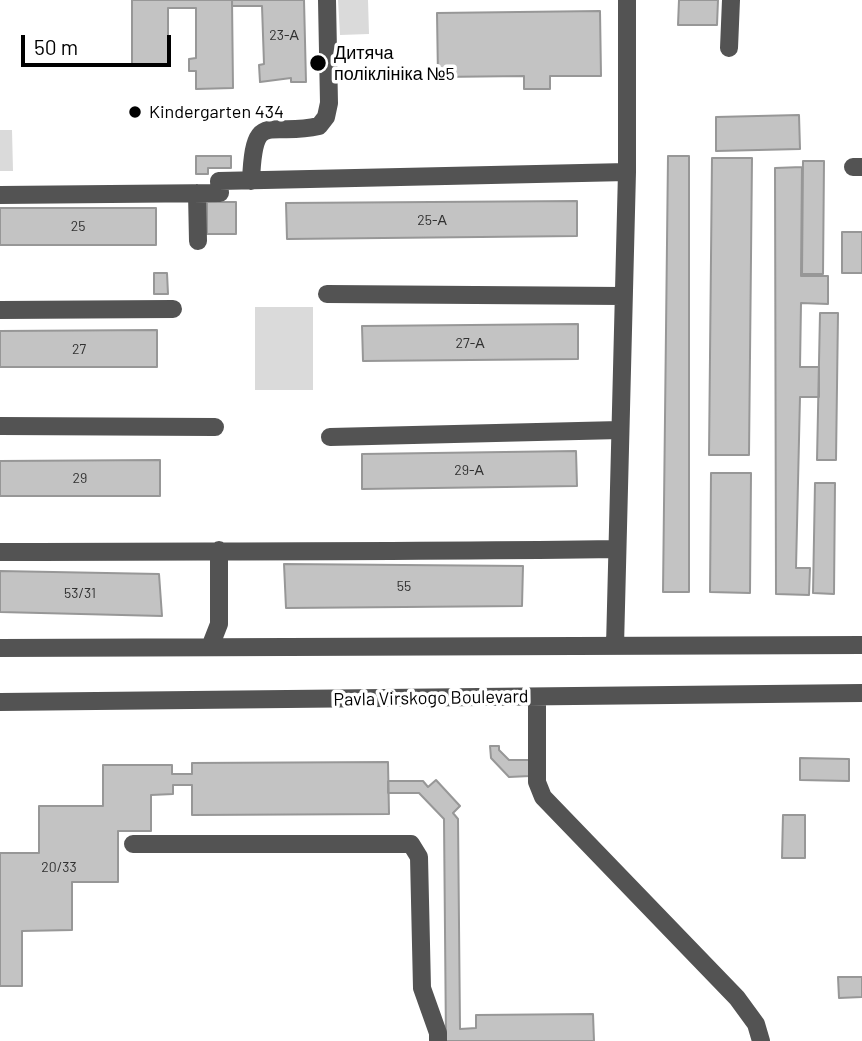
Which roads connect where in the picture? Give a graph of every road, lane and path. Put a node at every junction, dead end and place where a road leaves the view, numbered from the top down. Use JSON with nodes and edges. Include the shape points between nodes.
{"nodes":[{"id":1,"x":327,"y":0,"type":"edge"},
{"id":2,"x":627,"y":0,"type":"edge"},
{"id":3,"x":731,"y":0,"type":"edge"},
{"id":4,"x":729,"y":48,"type":"dead end"},
{"id":5,"x":627,"y":172,"type":"junction"},
{"id":6,"x":251,"y":181,"type":"junction"},
{"id":7,"x":197,"y":194,"type":"junction"},
{"id":8,"x":0,"y":195,"type":"edge"},
{"id":9,"x":198,"y":241,"type":"dead end"},
{"id":10,"x":327,"y":293,"type":"dead end"},
{"id":11,"x":623,"y":296,"type":"junction"},
{"id":12,"x":173,"y":309,"type":"dead end"},
{"id":13,"x":0,"y":310,"type":"edge"},
{"id":14,"x":0,"y":426,"type":"edge"},
{"id":15,"x":215,"y":427,"type":"dead end"},
{"id":16,"x":620,"y":430,"type":"junction"},
{"id":17,"x":330,"y":437,"type":"dead end"},
{"id":18,"x":616,"y":549,"type":"junction"},
{"id":19,"x":219,"y":550,"type":"junction"},
{"id":20,"x":0,"y":552,"type":"edge"},
{"id":21,"x":862,"y":645,"type":"edge"},
{"id":22,"x":615,"y":646,"type":"junction"},
{"id":23,"x":209,"y":647,"type":"junction"},
{"id":24,"x":0,"y":648,"type":"edge"},
{"id":25,"x":862,"y":693,"type":"edge"},
{"id":26,"x":537,"y":697,"type":"junction"},
{"id":27,"x":0,"y":702,"type":"edge"},
{"id":28,"x":133,"y":844,"type":"dead end"},
{"id":29,"x":438,"y":1041,"type":"edge"},
{"id":30,"x":761,"y":1041,"type":"edge"}],
"edges":[{"from":1,"to":6,"type":"street","via":[[326,117],[319,126],[263,132],[252,153]]},
{"from":2,"to":5,"type":"street"},
{"from":3,"to":4,"type":"street"},
{"from":5,"to":6,"type":"street"},
{"from":5,"to":11,"type":"street"},
{"from":6,"to":7,"type":"street","via":[[219,181],[219,193]]},
{"from":7,"to":8,"type":"street"},
{"from":7,"to":9,"type":"street"},
{"from":10,"to":11,"type":"street"},
{"from":11,"to":16,"type":"street"},
{"from":12,"to":13,"type":"street"},
{"from":14,"to":15,"type":"street"},
{"from":16,"to":17,"type":"street"},
{"from":16,"to":18,"type":"street"},
{"from":18,"to":19,"type":"street"},
{"from":18,"to":22,"type":"street"},
{"from":19,"to":20,"type":"street"},
{"from":19,"to":23,"type":"street","via":[[219,624]]},
{"from":21,"to":22,"type":"street"},
{"from":22,"to":23,"type":"street"},
{"from":23,"to":24,"type":"street"},
{"from":25,"to":26,"type":"street","name":"Pavla Virskogo Boulevard"},
{"from":26,"to":27,"type":"street","name":"Pavla Virskogo Boulevard"},
{"from":26,"to":30,"type":"street","via":[[537,782],[543,797],[737,998],[756,1024]]},
{"from":28,"to":29,"type":"street","via":[[411,844],[419,857],[422,988]]}]}
